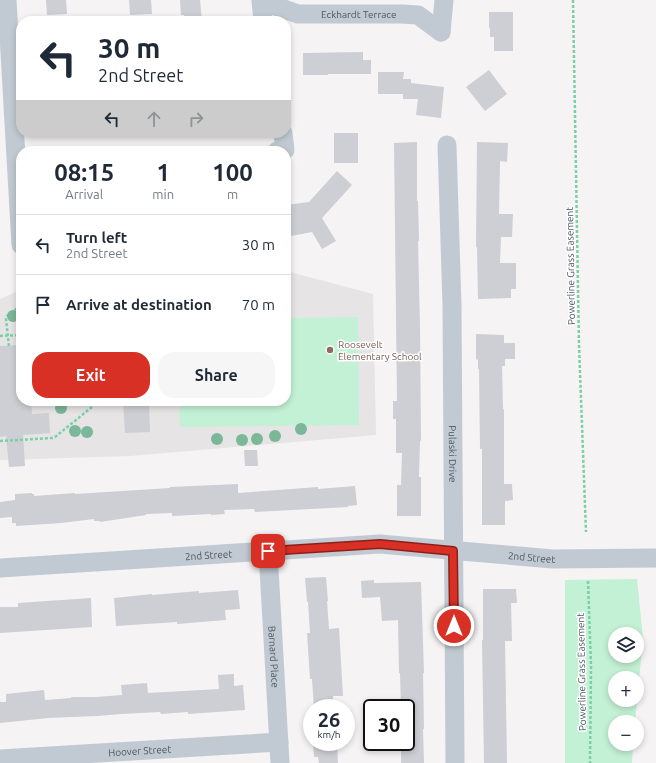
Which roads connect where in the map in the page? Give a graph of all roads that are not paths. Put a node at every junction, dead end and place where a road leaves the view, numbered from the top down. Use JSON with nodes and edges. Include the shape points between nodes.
{"nodes":[{"id":1,"x":6,"y":0,"type":"edge"},
{"id":2,"x":444,"y":0,"type":"edge"},
{"id":3,"x":263,"y":16,"type":"edge"},
{"id":4,"x":447,"y":145,"type":"dead end"},
{"id":5,"x":13,"y":177,"type":"edge"},
{"id":6,"x":16,"y":202,"type":"edge"},
{"id":7,"x":268,"y":551,"type":"junction"},
{"id":8,"x":453,"y":551,"type":"junction"},
{"id":9,"x":656,"y":558,"type":"edge"},
{"id":10,"x":0,"y":568,"type":"edge"},
{"id":11,"x":279,"y":742,"type":"junction"},
{"id":12,"x":0,"y":759,"type":"edge"},
{"id":13,"x":280,"y":763,"type":"edge"},
{"id":14,"x":455,"y":763,"type":"edge"}],
"edges":[{"from":1,"to":5,"type":"street"},
{"from":2,"to":3,"type":"street","name":"Eckhardt Terrace","via":[[441,32],[418,15],[298,14],[261,1]]},
{"from":4,"to":8,"type":"street","name":"Pulaski Drive","via":[[452,306]]},
{"from":5,"to":6,"type":"street"},
{"from":7,"to":8,"type":"street","name":"2nd Street","via":[[380,544]]},
{"from":7,"to":10,"type":"street","name":"2nd Street"},
{"from":7,"to":11,"type":"street","name":"Barnard Place"},
{"from":8,"to":9,"type":"street","name":"2nd Street","via":[[553,559]]},
{"from":8,"to":14,"type":"street","name":"Pulaski Drive"},
{"from":11,"to":12,"type":"street","name":"Hoover Street"},
{"from":11,"to":13,"type":"street","name":"Barnard Place"}]}
